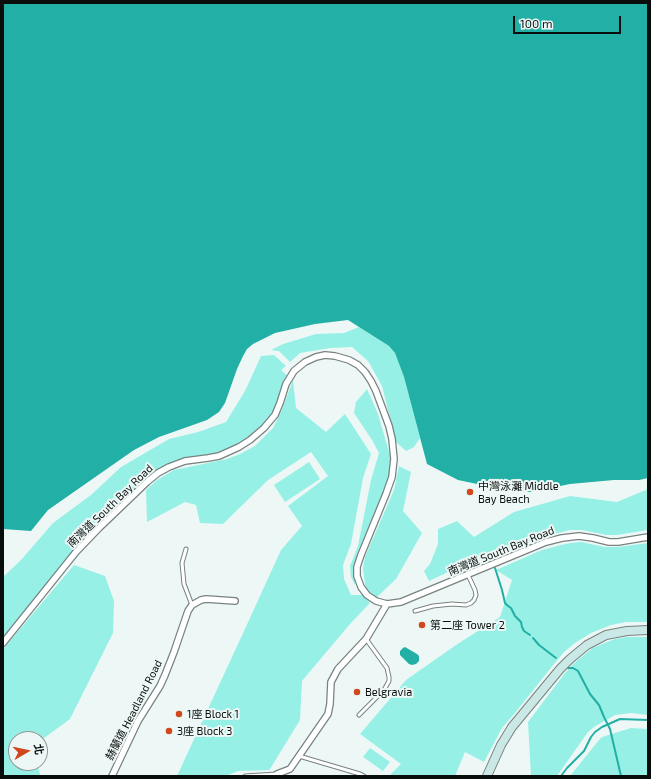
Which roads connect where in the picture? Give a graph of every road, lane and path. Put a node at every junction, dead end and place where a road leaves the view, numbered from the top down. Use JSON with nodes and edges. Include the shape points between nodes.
{"nodes":[{"id":1,"x":648,"y":537,"type":"edge"},
{"id":2,"x":186,"y":549,"type":"dead end"},
{"id":3,"x":468,"y":575,"type":"junction"},
{"id":4,"x":235,"y":600,"type":"dead end"},
{"id":5,"x":388,"y":604,"type":"junction"},
{"id":6,"x":192,"y":605,"type":"junction"},
{"id":7,"x":414,"y":611,"type":"dead end"},
{"id":8,"x":648,"y":630,"type":"edge"},
{"id":9,"x":366,"y":639,"type":"junction"},
{"id":10,"x":3,"y":643,"type":"edge"},
{"id":11,"x":359,"y":715,"type":"dead end"},
{"id":12,"x":299,"y":756,"type":"junction"},
{"id":13,"x":277,"y":774,"type":"joint"},
{"id":14,"x":112,"y":776,"type":"edge"},
{"id":15,"x":245,"y":776,"type":"edge"},
{"id":16,"x":364,"y":776,"type":"edge"},
{"id":17,"x":487,"y":776,"type":"edge"}],
"edges":[{"from":1,"to":3,"type":"street","name":"南灣道 South Bay Road","via":[[618,542],[579,536],[562,538],[546,542]]},
{"from":2,"to":6,"type":"lane","via":[[182,563],[184,584]]},
{"from":3,"to":5,"type":"street","name":"南灣道 South Bay Road","via":[[401,602]]},
{"from":3,"to":7,"type":"lane","via":[[476,595],[471,603],[433,606]]},
{"from":4,"to":6,"type":"street","via":[[206,599]]},
{"from":5,"to":9,"type":"street"},
{"from":5,"to":10,"type":"street","name":"南灣道 South Bay Road","via":[[376,601],[365,592],[358,581],[357,572],[360,555],[392,477],[394,452],[391,433],[373,384],[365,372],[350,360],[325,355],[311,359],[294,371],[286,384],[275,415],[250,440],[219,456],[185,461],[169,467],[147,482],[76,552]]},
{"from":6,"to":14,"type":"street","name":"赫蘭道 Headland Road","via":[[160,686],[138,721]]},
{"from":8,"to":17,"type":"main road","via":[[627,630],[606,636],[587,645],[570,659],[512,727]]},
{"from":9,"to":11,"type":"lane","via":[[387,668],[389,682]]},
{"from":9,"to":12,"type":"street","via":[[338,669],[331,682],[328,714]]},
{"from":12,"to":13,"type":"street","via":[[290,769]]},
{"from":12,"to":16,"type":"lane"},
{"from":13,"to":15,"type":"lane"}]}
